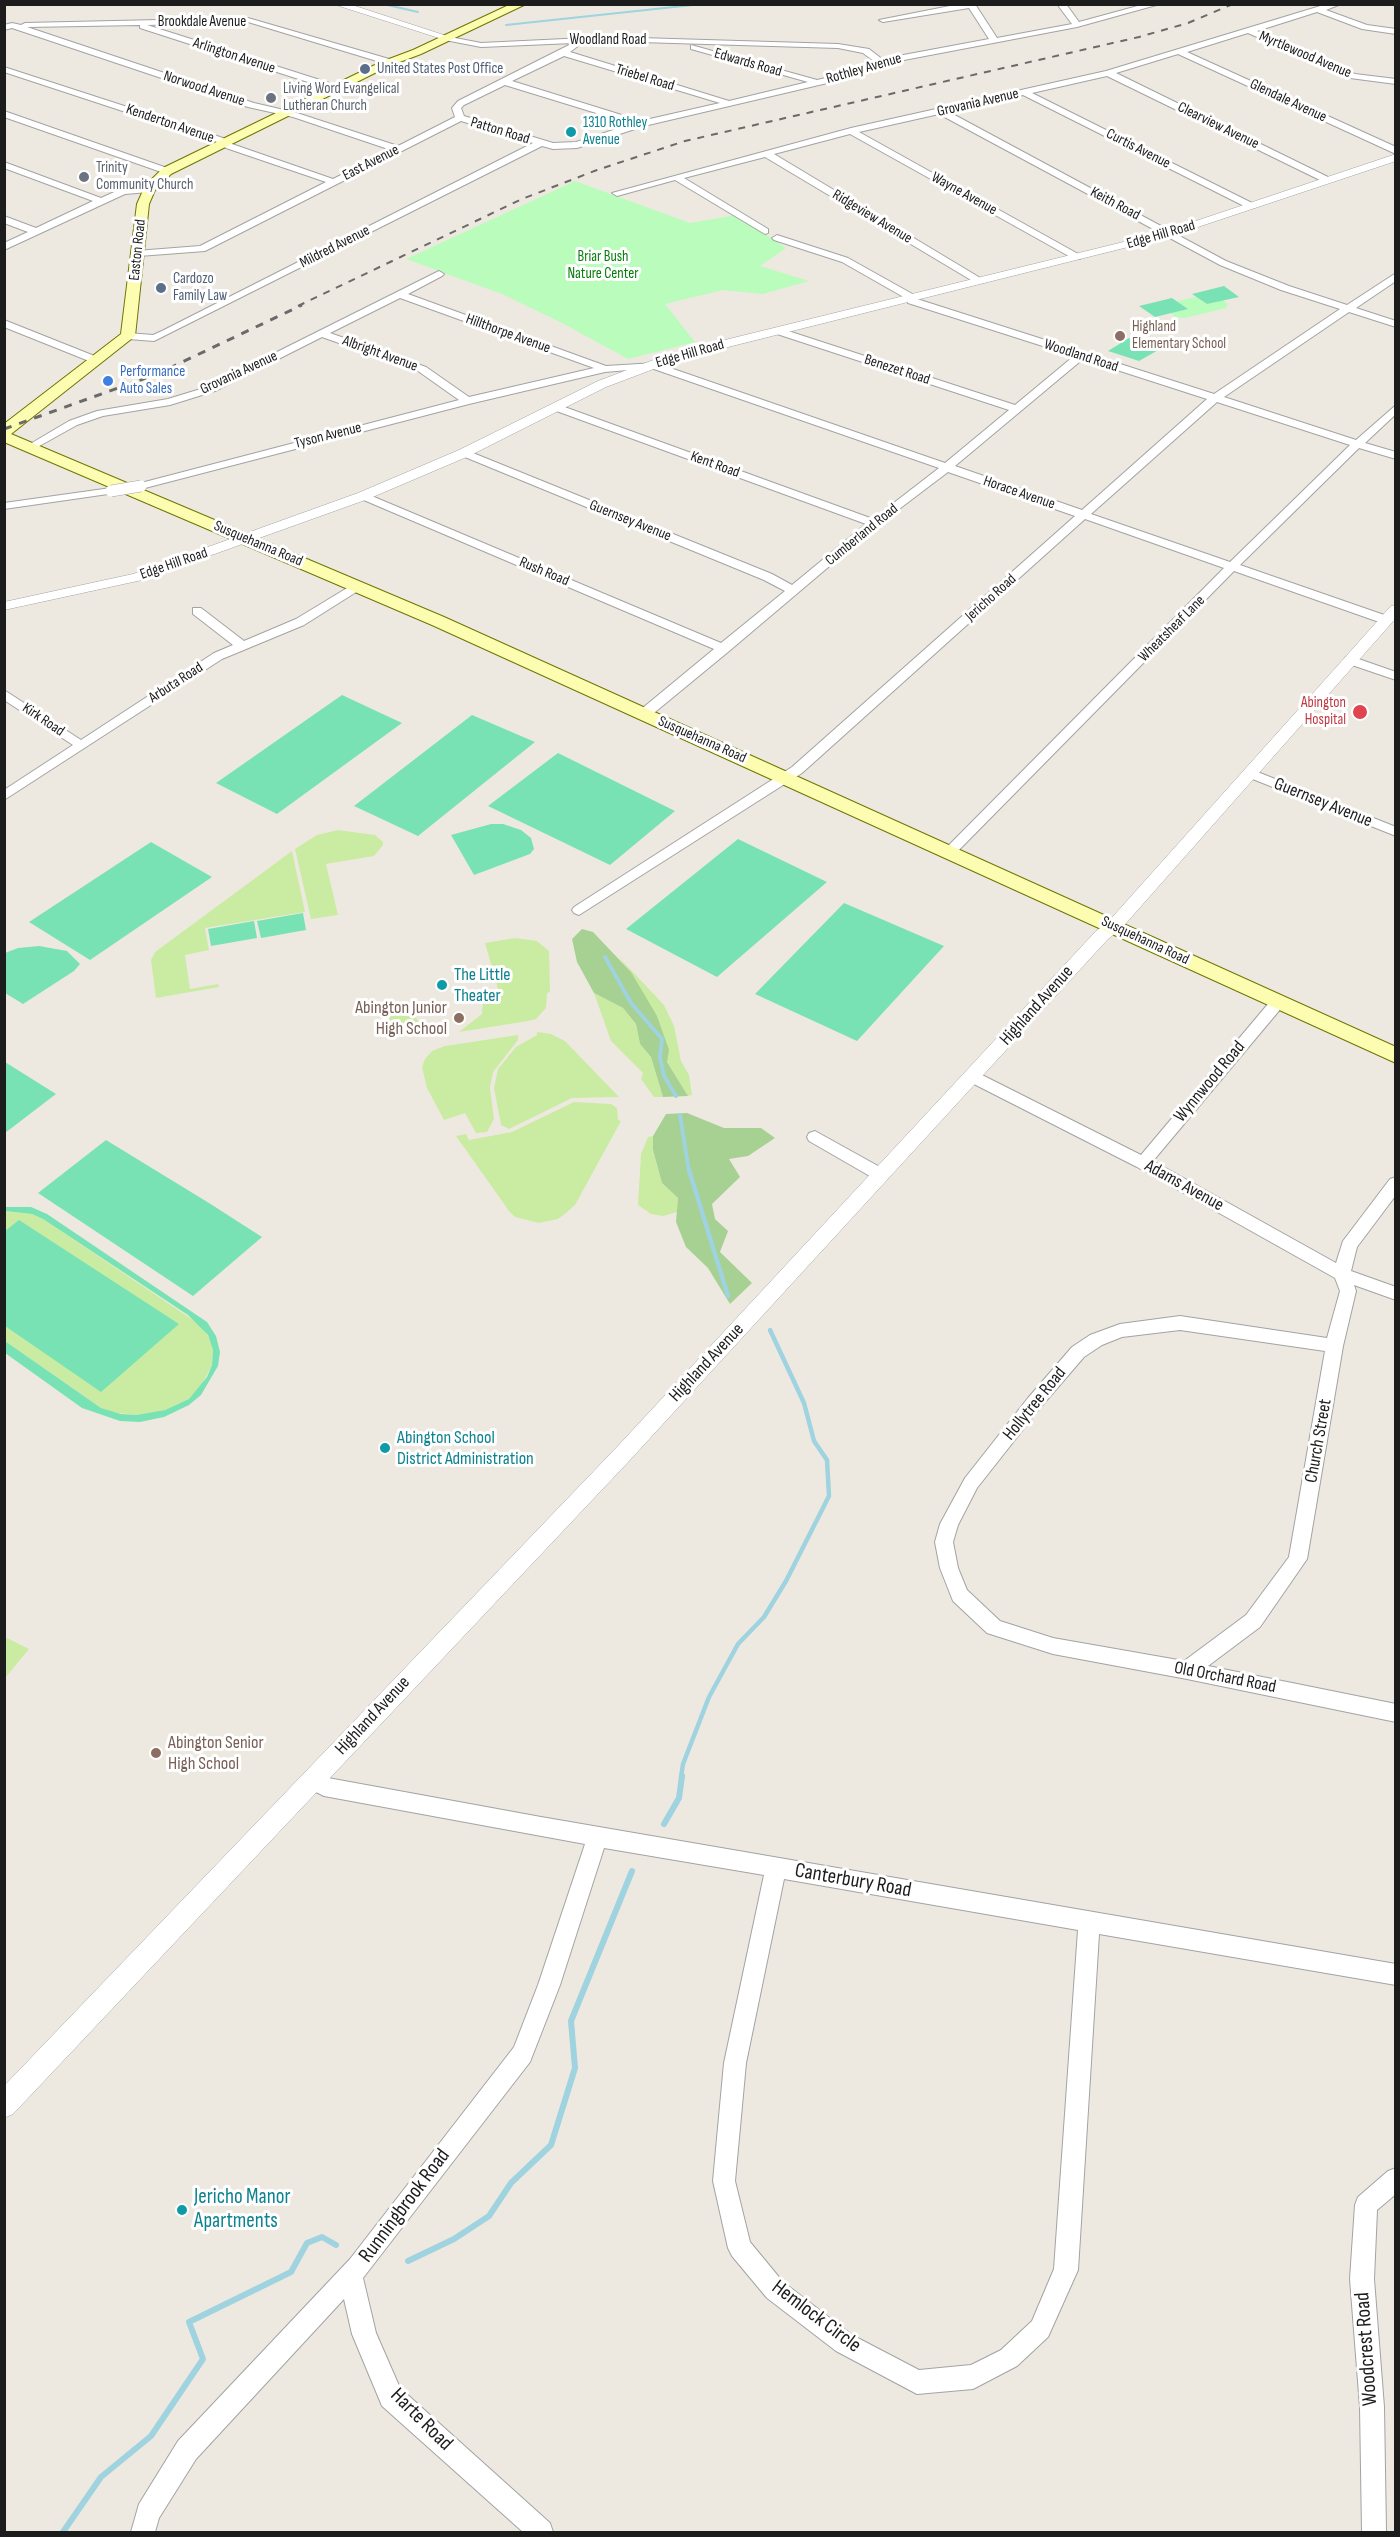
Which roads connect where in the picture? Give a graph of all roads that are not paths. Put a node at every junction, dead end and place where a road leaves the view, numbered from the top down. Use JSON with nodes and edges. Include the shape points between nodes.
{"nodes":[{"id":1,"x":521,"y":4,"type":"edge"},
{"id":2,"x":1061,"y":4,"type":"edge"},
{"id":3,"x":1156,"y":4,"type":"edge"},
{"id":4,"x":1337,"y":4,"type":"edge"},
{"id":5,"x":342,"y":5,"type":"edge"},
{"id":6,"x":970,"y":5,"type":"edge"},
{"id":7,"x":1318,"y":10,"type":"junction"},
{"id":8,"x":883,"y":20,"type":"dead end"},
{"id":9,"x":130,"y":22,"type":"junction"},
{"id":10,"x":1077,"y":25,"type":"junction"},
{"id":11,"x":7,"y":26,"type":"edge"},
{"id":12,"x":1250,"y":31,"type":"junction"},
{"id":13,"x":1395,"y":32,"type":"edge"},
{"id":14,"x":448,"y":38,"type":"junction"},
{"id":15,"x":580,"y":39,"type":"junction"},
{"id":16,"x":680,"y":41,"type":"junction"},
{"id":17,"x":995,"y":41,"type":"junction"},
{"id":18,"x":1180,"y":52,"type":"junction"},
{"id":19,"x":563,"y":53,"type":"junction"},
{"id":20,"x":880,"y":62,"type":"junction"},
{"id":21,"x":393,"y":63,"type":"junction"},
{"id":22,"x":4,"y":69,"type":"edge"},
{"id":23,"x":1108,"y":73,"type":"junction"},
{"id":24,"x":505,"y":82,"type":"junction"},
{"id":25,"x":817,"y":82,"type":"junction"},
{"id":26,"x":1395,"y":82,"type":"edge"},
{"id":27,"x":339,"y":89,"type":"junction"},
{"id":28,"x":1024,"y":92,"type":"junction"},
{"id":29,"x":727,"y":103,"type":"junction"},
{"id":30,"x":941,"y":111,"type":"junction"},
{"id":31,"x":4,"y":114,"type":"edge"},
{"id":32,"x":286,"y":114,"type":"junction"},
{"id":33,"x":459,"y":118,"type":"junction"},
{"id":34,"x":641,"y":124,"type":"junction"},
{"id":35,"x":851,"y":131,"type":"junction"},
{"id":36,"x":224,"y":143,"type":"junction"},
{"id":37,"x":540,"y":143,"type":"junction"},
{"id":38,"x":398,"y":148,"type":"junction"},
{"id":39,"x":1394,"y":150,"type":"edge"},
{"id":40,"x":765,"y":153,"type":"junction"},
{"id":41,"x":4,"y":165,"type":"edge"},
{"id":42,"x":167,"y":171,"type":"junction"},
{"id":43,"x":676,"y":177,"type":"junction"},
{"id":44,"x":1327,"y":180,"type":"junction"},
{"id":45,"x":334,"y":182,"type":"junction"},
{"id":46,"x":149,"y":189,"type":"junction"},
{"id":47,"x":617,"y":193,"type":"dead end"},
{"id":48,"x":101,"y":201,"type":"junction"},
{"id":49,"x":1251,"y":206,"type":"junction"},
{"id":50,"x":4,"y":219,"type":"edge"},
{"id":51,"x":765,"y":231,"type":"dead end"},
{"id":52,"x":37,"y":232,"type":"junction"},
{"id":53,"x":1171,"y":233,"type":"junction"},
{"id":54,"x":777,"y":238,"type":"dead end"},
{"id":55,"x":4,"y":247,"type":"edge"},
{"id":56,"x":139,"y":253,"type":"junction"},
{"id":57,"x":1077,"y":257,"type":"junction"},
{"id":58,"x":439,"y":274,"type":"dead end"},
{"id":59,"x":1395,"y":276,"type":"edge"},
{"id":60,"x":979,"y":281,"type":"junction"},
{"id":61,"x":399,"y":294,"type":"junction"},
{"id":62,"x":912,"y":298,"type":"junction"},
{"id":63,"x":1348,"y":308,"type":"junction"},
{"id":64,"x":4,"y":323,"type":"edge"},
{"id":65,"x":1395,"y":324,"type":"edge"},
{"id":66,"x":778,"y":331,"type":"junction"},
{"id":67,"x":321,"y":333,"type":"junction"},
{"id":68,"x":128,"y":336,"type":"junction"},
{"id":69,"x":1081,"y":356,"type":"junction"},
{"id":70,"x":98,"y":361,"type":"junction"},
{"id":71,"x":652,"y":365,"type":"junction"},
{"id":72,"x":609,"y":374,"type":"junction"},
{"id":73,"x":1215,"y":399,"type":"junction"},
{"id":74,"x":467,"y":401,"type":"junction"},
{"id":75,"x":555,"y":407,"type":"junction"},
{"id":76,"x":1395,"y":408,"type":"edge"},
{"id":77,"x":1016,"y":409,"type":"junction"},
{"id":78,"x":4,"y":434,"type":"edge"},
{"id":79,"x":1355,"y":443,"type":"junction"},
{"id":80,"x":30,"y":447,"type":"junction"},
{"id":81,"x":464,"y":453,"type":"junction"},
{"id":82,"x":1395,"y":456,"type":"edge"},
{"id":83,"x":946,"y":468,"type":"junction"},
{"id":84,"x":363,"y":496,"type":"junction"},
{"id":85,"x":4,"y":506,"type":"edge"},
{"id":86,"x":1084,"y":514,"type":"junction"},
{"id":87,"x":874,"y":523,"type":"junction"},
{"id":88,"x":245,"y":539,"type":"junction"},
{"id":89,"x":1233,"y":567,"type":"junction"},
{"id":90,"x":357,"y":586,"type":"junction"},
{"id":91,"x":794,"y":591,"type":"junction"},
{"id":92,"x":4,"y":606,"type":"edge"},
{"id":93,"x":197,"y":611,"type":"dead end"},
{"id":94,"x":1391,"y":614,"type":"edge"},
{"id":95,"x":241,"y":645,"type":"junction"},
{"id":96,"x":724,"y":649,"type":"junction"},
{"id":97,"x":1350,"y":660,"type":"junction"},
{"id":98,"x":1395,"y":676,"type":"edge"},
{"id":99,"x":4,"y":694,"type":"edge"},
{"id":100,"x":644,"y":714,"type":"junction"},
{"id":101,"x":81,"y":745,"type":"junction"},
{"id":102,"x":1250,"y":773,"type":"junction"},
{"id":103,"x":786,"y":777,"type":"junction"},
{"id":104,"x":4,"y":796,"type":"edge"},
{"id":105,"x":1395,"y":832,"type":"edge"},
{"id":106,"x":949,"y":852,"type":"junction"},
{"id":107,"x":579,"y":910,"type":"dead end"},
{"id":108,"x":1114,"y":926,"type":"junction"},
{"id":109,"x":1278,"y":1002,"type":"junction"},
{"id":110,"x":1395,"y":1056,"type":"edge"},
{"id":111,"x":973,"y":1077,"type":"junction"},
{"id":112,"x":815,"y":1137,"type":"dead end"},
{"id":113,"x":1143,"y":1163,"type":"junction"},
{"id":114,"x":881,"y":1174,"type":"junction"},
{"id":115,"x":1395,"y":1183,"type":"edge"},
{"id":116,"x":1342,"y":1274,"type":"junction"},
{"id":117,"x":1395,"y":1294,"type":"edge"},
{"id":118,"x":1334,"y":1346,"type":"junction"},
{"id":119,"x":1053,"y":1646,"type":"joint"},
{"id":120,"x":1187,"y":1670,"type":"junction"},
{"id":121,"x":1395,"y":1713,"type":"edge"},
{"id":122,"x":313,"y":1780,"type":"junction"},
{"id":123,"x":597,"y":1836,"type":"junction"},
{"id":124,"x":776,"y":1867,"type":"junction"},
{"id":125,"x":1089,"y":1923,"type":"junction"},
{"id":126,"x":1395,"y":1975,"type":"edge"},
{"id":127,"x":4,"y":2105,"type":"edge"},
{"id":128,"x":1395,"y":2179,"type":"edge"},
{"id":129,"x":351,"y":2276,"type":"junction"},
{"id":130,"x":143,"y":2532,"type":"edge"},
{"id":131,"x":541,"y":2532,"type":"edge"},
{"id":132,"x":1374,"y":2532,"type":"edge"}],
"edges":[{"from":1,"to":14,"type":"main road","name":"Easton Road"},
{"from":2,"to":10,"type":"street"},
{"from":3,"to":10,"type":"street","name":"Rothley Avenue"},
{"from":4,"to":7,"type":"street","name":"Grovania Avenue"},
{"from":5,"to":14,"type":"street","name":"Woodland Road"},
{"from":6,"to":8,"type":"street"},
{"from":6,"to":17,"type":"street"},
{"from":7,"to":12,"type":"street","name":"Grovania Avenue"},
{"from":7,"to":13,"type":"street","via":[[1365,27]]},
{"from":9,"to":11,"type":"street","name":"Brookdale Avenue"},
{"from":9,"to":21,"type":"street","name":"Brookdale Avenue","via":[[248,20]]},
{"from":9,"to":27,"type":"street","name":"Arlington Avenue"},
{"from":10,"to":17,"type":"street","name":"Rothley Avenue"},
{"from":11,"to":32,"type":"street","name":"Norwood Avenue"},
{"from":12,"to":18,"type":"street","name":"Grovania Avenue"},
{"from":12,"to":26,"type":"street","name":"Myrtlewood Avenue","via":[[1353,76]]},
{"from":14,"to":15,"type":"street","name":"Woodland Road","via":[[481,45]]},
{"from":14,"to":21,"type":"main road","name":"Easton Road"},
{"from":15,"to":16,"type":"street","name":"Woodland Road"},
{"from":15,"to":19,"type":"street"},
{"from":16,"to":20,"type":"street","name":"Woodland Road","via":[[762,39],[853,48],[866,51]]},
{"from":16,"to":25,"type":"street","name":"Edwards Road"},
{"from":17,"to":20,"type":"street","name":"Rothley Avenue"},
{"from":18,"to":23,"type":"street","name":"Grovania Avenue"},
{"from":18,"to":39,"type":"street","name":"Glendale Avenue"},
{"from":19,"to":24,"type":"street"},
{"from":19,"to":29,"type":"street","name":"Triebel Road"},
{"from":20,"to":25,"type":"street","name":"Rothley Avenue","via":[[867,71]]},
{"from":21,"to":27,"type":"main road","name":"Easton Road"},
{"from":22,"to":36,"type":"street","name":"Kenderton Avenue"},
{"from":23,"to":28,"type":"street","name":"Grovania Avenue"},
{"from":23,"to":44,"type":"street","name":"Clearview Avenue"},
{"from":24,"to":33,"type":"street","via":[[458,105]]},
{"from":24,"to":34,"type":"street"},
{"from":25,"to":29,"type":"street","name":"Rothley Avenue"},
{"from":27,"to":32,"type":"main road","name":"Easton Road"},
{"from":28,"to":30,"type":"street","name":"Grovania Avenue"},
{"from":28,"to":49,"type":"street","name":"Curtis Avenue"},
{"from":29,"to":34,"type":"street","name":"Rothley Avenue"},
{"from":30,"to":35,"type":"street","name":"Grovania Avenue"},
{"from":30,"to":53,"type":"street","name":"Keith Road"},
{"from":31,"to":42,"type":"street"},
{"from":32,"to":36,"type":"main road","name":"Easton Road"},
{"from":32,"to":38,"type":"street","name":"Norwood Avenue"},
{"from":33,"to":37,"type":"street","name":"Patton Road"},
{"from":33,"to":38,"type":"street","name":"East Avenue"},
{"from":34,"to":37,"type":"street","name":"Rothley Avenue","via":[[577,145]]},
{"from":35,"to":40,"type":"street","name":"Grovania Avenue"},
{"from":35,"to":57,"type":"street","name":"Wayne Avenue"},
{"from":36,"to":42,"type":"main road","name":"Easton Road"},
{"from":36,"to":45,"type":"street","name":"Kenderton Avenue"},
{"from":37,"to":68,"type":"street","name":"Mildred Avenue","via":[[166,333],[153,338]]},
{"from":38,"to":45,"type":"street","name":"East Avenue"},
{"from":39,"to":44,"type":"street","name":"Edge Hill Road"},
{"from":40,"to":43,"type":"street","name":"Grovania Avenue"},
{"from":40,"to":60,"type":"street","name":"Ridgeview Avenue"},
{"from":41,"to":48,"type":"street"},
{"from":42,"to":46,"type":"main road","name":"Easton Road"},
{"from":43,"to":47,"type":"street","name":"Grovania Avenue"},
{"from":43,"to":51,"type":"street"},
{"from":44,"to":49,"type":"street","name":"Edge Hill Road"},
{"from":45,"to":56,"type":"street","name":"East Avenue","via":[[202,249]]},
{"from":46,"to":48,"type":"street","via":[[130,189]]},
{"from":46,"to":56,"type":"main road","name":"Easton Road","via":[[142,204]]},
{"from":48,"to":52,"type":"street"},
{"from":49,"to":53,"type":"street","name":"Edge Hill Road"},
{"from":50,"to":52,"type":"street"},
{"from":52,"to":55,"type":"street"},
{"from":53,"to":57,"type":"street","name":"Edge Hill Road"},
{"from":53,"to":63,"type":"street","name":"Keith Road","via":[[1259,278]]},
{"from":54,"to":62,"type":"street","name":"Woodland Road","via":[[845,260]]},
{"from":56,"to":68,"type":"main road","name":"Easton Road"},
{"from":57,"to":60,"type":"street","name":"Edge Hill Road"},
{"from":58,"to":61,"type":"street","name":"Grovania Avenue"},
{"from":59,"to":63,"type":"street","name":"Jericho Road"},
{"from":60,"to":62,"type":"street","name":"Edge Hill Road"},
{"from":61,"to":67,"type":"street","name":"Grovania Avenue"},
{"from":61,"to":72,"type":"street","name":"Hillthorpe Avenue"},
{"from":62,"to":66,"type":"street","name":"Edge Hill Road"},
{"from":62,"to":69,"type":"street","name":"Woodland Road"},
{"from":63,"to":65,"type":"street","name":"Keith Road"},
{"from":63,"to":73,"type":"street","name":"Jericho Road"},
{"from":64,"to":70,"type":"street"},
{"from":66,"to":71,"type":"street","name":"Edge Hill Road"},
{"from":66,"to":77,"type":"street","name":"Benezet Road"},
{"from":67,"to":74,"type":"street","name":"Albright Avenue","via":[[422,369]]},
{"from":67,"to":80,"type":"street","name":"Grovania Avenue","via":[[211,389],[170,402],[101,413],[73,423]]},
{"from":68,"to":70,"type":"main road"},
{"from":69,"to":73,"type":"street","name":"Woodland Road"},
{"from":69,"to":77,"type":"street","name":"Cumberland Road"},
{"from":70,"to":78,"type":"main road"},
{"from":71,"to":72,"type":"street","name":"Edge Hill Road"},
{"from":71,"to":83,"type":"street","name":"Horace Avenue"},
{"from":72,"to":74,"type":"street","name":"Tyson Avenue"},
{"from":72,"to":75,"type":"street","name":"Edge Hill Road"},
{"from":73,"to":79,"type":"street","name":"Woodland Road"},
{"from":73,"to":86,"type":"street","name":"Jericho Road"},
{"from":74,"to":85,"type":"street","name":"Tyson Avenue","bridge":true,"via":[[141,486]]},
{"from":75,"to":81,"type":"street","name":"Edge Hill Road"},
{"from":75,"to":87,"type":"street","name":"Kent Road"},
{"from":76,"to":79,"type":"street","name":"Wheatsheaf Lane"},
{"from":77,"to":83,"type":"street","name":"Cumberland Road"},
{"from":78,"to":80,"type":"main road","name":"Susquehanna Road"},
{"from":79,"to":82,"type":"street","name":"Woodland Road"},
{"from":79,"to":89,"type":"street","name":"Wheatsheaf Lane"},
{"from":80,"to":88,"type":"main road","name":"Susquehanna Road"},
{"from":81,"to":84,"type":"street","name":"Edge Hill Road"},
{"from":81,"to":91,"type":"street","name":"Guernsey Avenue"},
{"from":83,"to":86,"type":"street","name":"Horace Avenue"},
{"from":83,"to":87,"type":"street","name":"Cumberland Road"},
{"from":84,"to":88,"type":"street","name":"Edge Hill Road"},
{"from":84,"to":96,"type":"street","name":"Rush Road"},
{"from":86,"to":89,"type":"street","name":"Horace Avenue"},
{"from":86,"to":103,"type":"street","name":"Jericho Road"},
{"from":87,"to":91,"type":"street","name":"Cumberland Road"},
{"from":88,"to":90,"type":"main road","name":"Susquehanna Road"},
{"from":88,"to":92,"type":"street","name":"Edge Hill Road","via":[[137,577]]},
{"from":89,"to":94,"type":"street","name":"Horace Avenue"},
{"from":89,"to":106,"type":"street","name":"Wheatsheaf Lane"},
{"from":90,"to":95,"type":"street","name":"Arbuta Road","via":[[300,622]]},
{"from":90,"to":100,"type":"main road","name":"Susquehanna Road"},
{"from":91,"to":96,"type":"street","name":"Cumberland Road"},
{"from":93,"to":95,"type":"street"},
{"from":94,"to":97,"type":"street","name":"Highland Avenue"},
{"from":95,"to":101,"type":"street","name":"Arbuta Road"},
{"from":96,"to":100,"type":"street","name":"Cumberland Road"},
{"from":97,"to":98,"type":"street"},
{"from":97,"to":102,"type":"street","name":"Highland Avenue"},
{"from":99,"to":101,"type":"street","name":"Kirk Road"},
{"from":100,"to":103,"type":"main road","name":"Susquehanna Road"},
{"from":101,"to":104,"type":"street","name":"Arbuta Road"},
{"from":102,"to":105,"type":"street","name":"Guernsey Avenue"},
{"from":102,"to":108,"type":"street","name":"Highland Avenue"},
{"from":103,"to":106,"type":"main road","name":"Susquehanna Road"},
{"from":103,"to":107,"type":"street","name":"Jericho Road"},
{"from":106,"to":108,"type":"main road","name":"Susquehanna Road"},
{"from":108,"to":109,"type":"main road","name":"Susquehanna Road"},
{"from":108,"to":111,"type":"street","name":"Highland Avenue"},
{"from":109,"to":110,"type":"main road","name":"Susquehanna Road"},
{"from":109,"to":113,"type":"street","name":"Wynnwood Road"},
{"from":111,"to":113,"type":"street","name":"Adams Avenue"},
{"from":111,"to":114,"type":"street","name":"Highland Avenue"},
{"from":112,"to":114,"type":"street"},
{"from":113,"to":116,"type":"street","name":"Adams Avenue"},
{"from":114,"to":122,"type":"street","name":"Highland Avenue","via":[[623,1454]]},
{"from":115,"to":116,"type":"street","name":"Church Street","via":[[1349,1245]]},
{"from":116,"to":117,"type":"street","name":"Adams Avenue"},
{"from":116,"to":118,"type":"street","name":"Church Street","via":[[1348,1291]]},
{"from":118,"to":119,"type":"street","name":"Hollytree Road","via":[[1203,1326],[1160,1324],[1120,1331],[1078,1352],[971,1483],[949,1524],[945,1542],[949,1568],[960,1594],[994,1627]]},
{"from":118,"to":120,"type":"street","name":"Church Street","via":[[1298,1559],[1253,1622]]},
{"from":119,"to":120,"type":"street","name":"Old Orchard Road"},
{"from":120,"to":121,"type":"street","name":"Old Orchard Road"},
{"from":122,"to":123,"type":"street","name":"Canterbury Road","via":[[324,1787]]},
{"from":122,"to":127,"type":"street","name":"Highland Avenue"},
{"from":123,"to":124,"type":"street","name":"Canterbury Road"},
{"from":123,"to":129,"type":"street","name":"Runningbrook Road","via":[[549,1985],[522,2054]]},
{"from":124,"to":125,"type":"street","name":"Canterbury Road"},
{"from":124,"to":125,"type":"street","name":"Hemlock Circle","via":[[735,2062],[723,2181],[740,2248],[775,2290],[844,2343],[917,2382],[973,2377],[1009,2358],[1040,2329],[1066,2270]]},
{"from":125,"to":126,"type":"street","name":"Canterbury Road"},
{"from":128,"to":132,"type":"street","name":"Woodcrest Road","via":[[1366,2205],[1362,2279],[1372,2407]]},
{"from":129,"to":130,"type":"street","name":"Runningbrook Road","via":[[188,2450],[148,2513]]},
{"from":129,"to":131,"type":"street","name":"Harte Road","via":[[364,2334],[391,2397]]}]}
